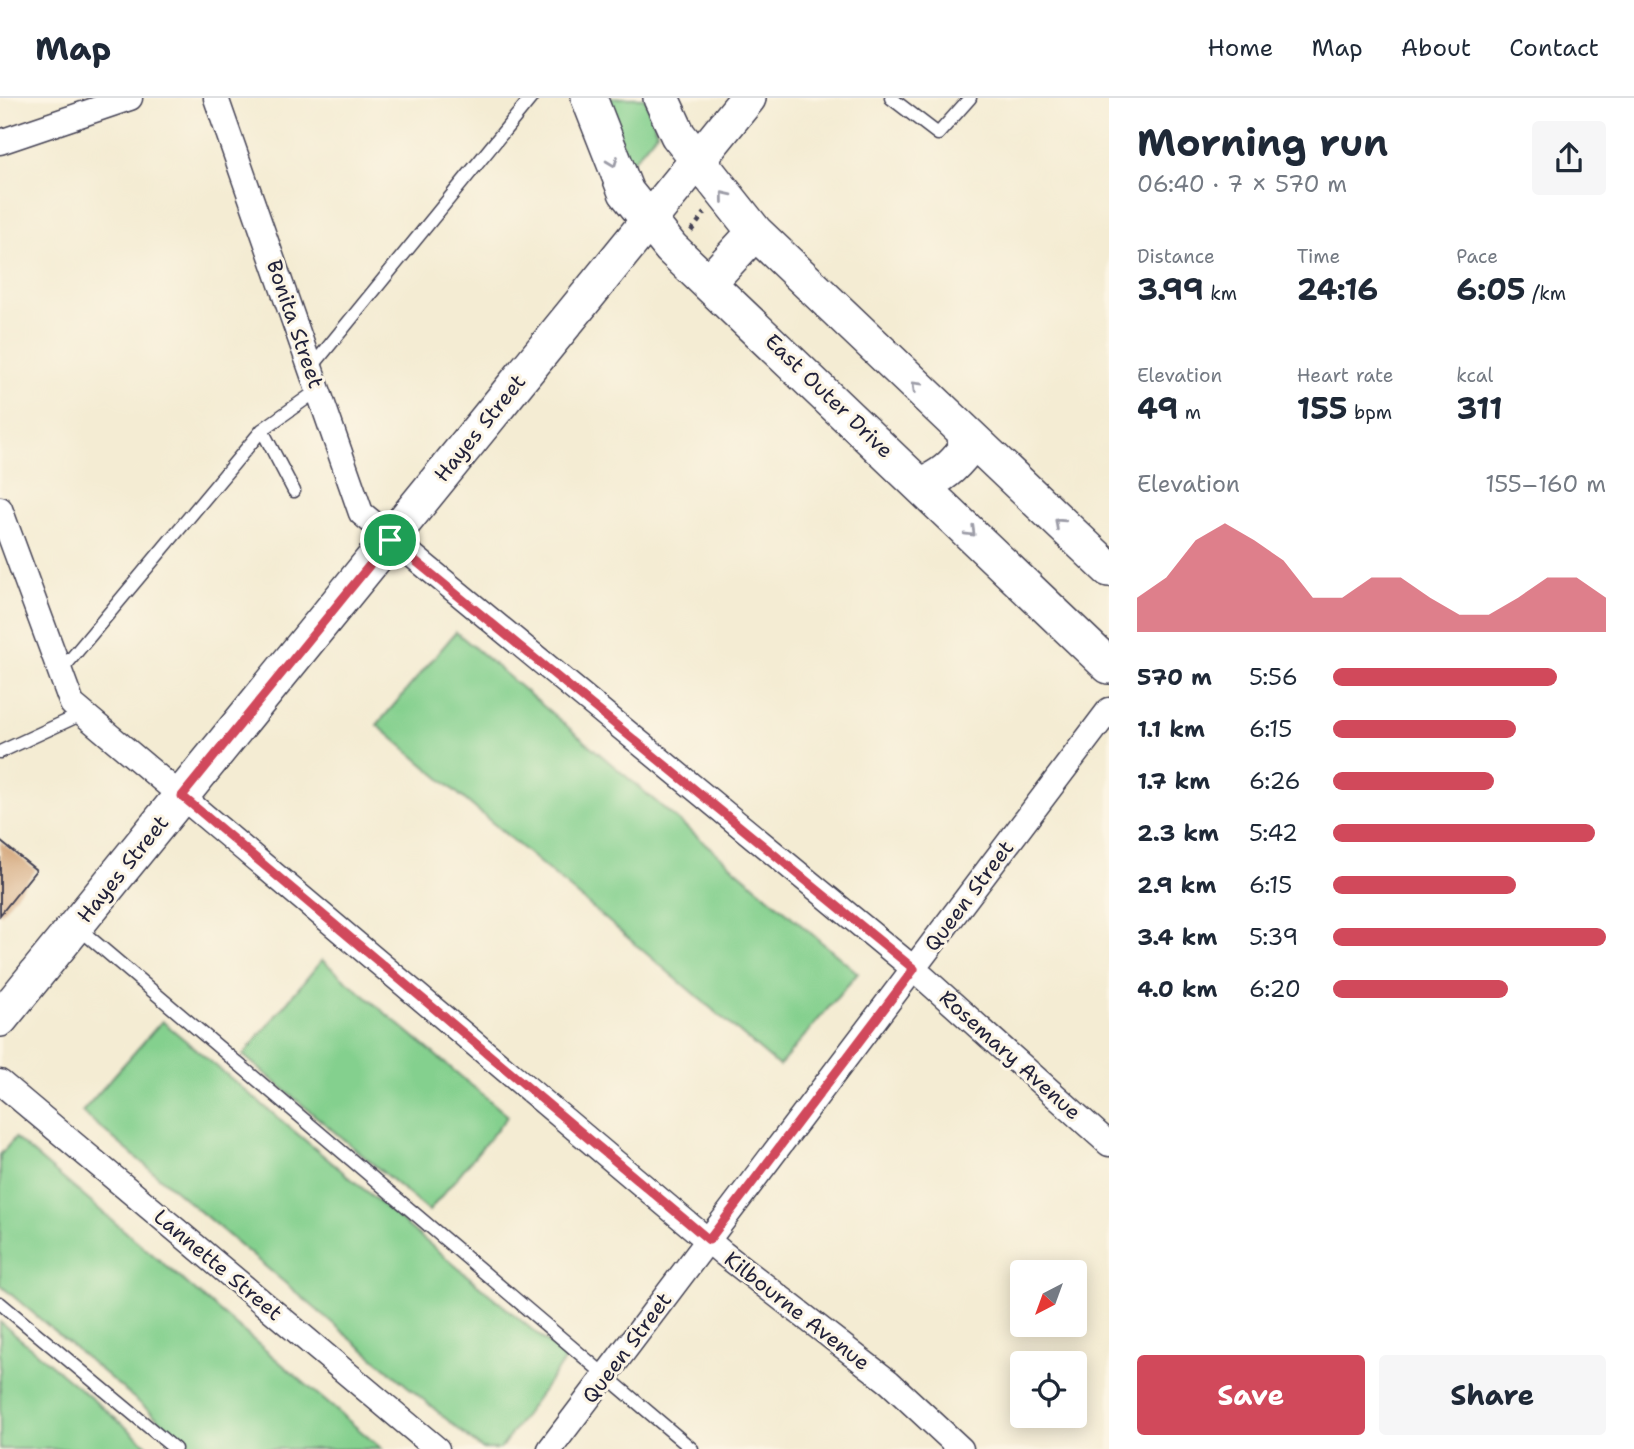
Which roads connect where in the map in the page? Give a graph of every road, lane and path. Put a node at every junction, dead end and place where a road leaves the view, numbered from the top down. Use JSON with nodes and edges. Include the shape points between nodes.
{"nodes":[{"id":1,"x":130,"y":98,"type":"edge"},
{"id":2,"x":216,"y":98,"type":"edge"},
{"id":3,"x":531,"y":98,"type":"edge"},
{"id":4,"x":589,"y":98,"type":"edge"},
{"id":5,"x":661,"y":98,"type":"edge"},
{"id":6,"x":748,"y":98,"type":"edge"},
{"id":7,"x":891,"y":98,"type":"edge"},
{"id":8,"x":970,"y":98,"type":"edge"},
{"id":9,"x":0,"y":142,"type":"edge"},
{"id":10,"x":699,"y":157,"type":"junction"},
{"id":11,"x":708,"y":210,"type":"dead end"},
{"id":12,"x":648,"y":220,"type":"junction"},
{"id":13,"x":755,"y":232,"type":"junction"},
{"id":14,"x":686,"y":237,"type":"dead end"},
{"id":15,"x":710,"y":281,"type":"junction"},
{"id":16,"x":314,"y":379,"type":"junction"},
{"id":17,"x":262,"y":430,"type":"junction"},
{"id":18,"x":965,"y":434,"type":"junction"},
{"id":19,"x":922,"y":485,"type":"junction"},
{"id":20,"x":294,"y":491,"type":"dead end"},
{"id":21,"x":0,"y":509,"type":"edge"},
{"id":22,"x":390,"y":540,"type":"junction"},
{"id":23,"x":1109,"y":569,"type":"edge"},
{"id":24,"x":1109,"y":666,"type":"edge"},
{"id":25,"x":60,"y":672,"type":"junction"},
{"id":26,"x":1109,"y":710,"type":"edge"},
{"id":27,"x":83,"y":713,"type":"junction"},
{"id":28,"x":0,"y":752,"type":"edge"},
{"id":29,"x":182,"y":796,"type":"junction"},
{"id":30,"x":76,"y":926,"type":"junction"},
{"id":31,"x":914,"y":969,"type":"junction"},
{"id":32,"x":0,"y":1019,"type":"edge"},
{"id":33,"x":0,"y":1082,"type":"edge"},
{"id":34,"x":1109,"y":1144,"type":"edge"},
{"id":35,"x":709,"y":1240,"type":"junction"},
{"id":36,"x":0,"y":1303,"type":"edge"},
{"id":37,"x":605,"y":1377,"type":"junction"},
{"id":38,"x":175,"y":1449,"type":"edge"},
{"id":39,"x":436,"y":1449,"type":"edge"},
{"id":40,"x":550,"y":1449,"type":"edge"},
{"id":41,"x":692,"y":1449,"type":"edge"},
{"id":42,"x":961,"y":1449,"type":"edge"}],
"edges":[{"from":1,"to":9,"type":"street"},
{"from":2,"to":16,"type":"street","name":"Bonita Street"},
{"from":3,"to":16,"type":"lane"},
{"from":4,"to":12,"type":"street","name":"East Outer Drive","one_way":true,"via":[[621,182]]},
{"from":5,"to":10,"type":"street","via":[[670,122]]},
{"from":6,"to":10,"type":"street","name":"Hayes Street"},
{"from":7,"to":8,"type":"lane","via":[[938,134]]},
{"from":10,"to":12,"type":"street","name":"Hayes Street"},
{"from":13,"to":10,"type":"street","one_way":true},
{"from":11,"to":14,"type":"path"},
{"from":12,"to":15,"type":"street","name":"East Outer Drive","via":[[671,248]]},
{"from":12,"to":22,"type":"street","name":"Hayes Street"},
{"from":13,"to":15,"type":"street"},
{"from":18,"to":13,"type":"street","one_way":true},
{"from":15,"to":19,"type":"street","name":"East Outer Drive"},
{"from":16,"to":17,"type":"lane"},
{"from":16,"to":22,"type":"street","name":"Bonita Street","via":[[361,513]]},
{"from":17,"to":20,"type":"lane"},
{"from":17,"to":25,"type":"lane"},
{"from":18,"to":19,"type":"street","via":[[966,450],[947,474]]},
{"from":23,"to":18,"type":"street","one_way":true},
{"from":19,"to":24,"type":"street","name":"East Outer Drive","one_way":true},
{"from":21,"to":25,"type":"street","name":"Kilbourne Avenue"},
{"from":22,"to":29,"type":"street","name":"Hayes Street"},
{"from":22,"to":31,"type":"street","name":"Rosemary Avenue"},
{"from":25,"to":27,"type":"street","name":"Kilbourne Avenue","via":[[72,704]]},
{"from":26,"to":31,"type":"street","name":"Queen Street"},
{"from":27,"to":28,"type":"lane"},
{"from":27,"to":29,"type":"street","name":"Kilbourne Avenue"},
{"from":29,"to":30,"type":"street","name":"Hayes Street"},
{"from":29,"to":35,"type":"street","name":"Kilbourne Avenue"},
{"from":30,"to":32,"type":"street","name":"Hayes Street"},
{"from":30,"to":37,"type":"lane"},
{"from":31,"to":34,"type":"street","name":"Rosemary Avenue"},
{"from":31,"to":35,"type":"street","name":"Queen Street"},
{"from":33,"to":39,"type":"street","name":"Lannette Street"},
{"from":35,"to":37,"type":"street","name":"Queen Street"},
{"from":35,"to":42,"type":"street","name":"Kilbourne Avenue","via":[[889,1382]]},
{"from":36,"to":38,"type":"lane"},
{"from":37,"to":40,"type":"street","name":"Queen Street"},
{"from":37,"to":41,"type":"lane"}]}
